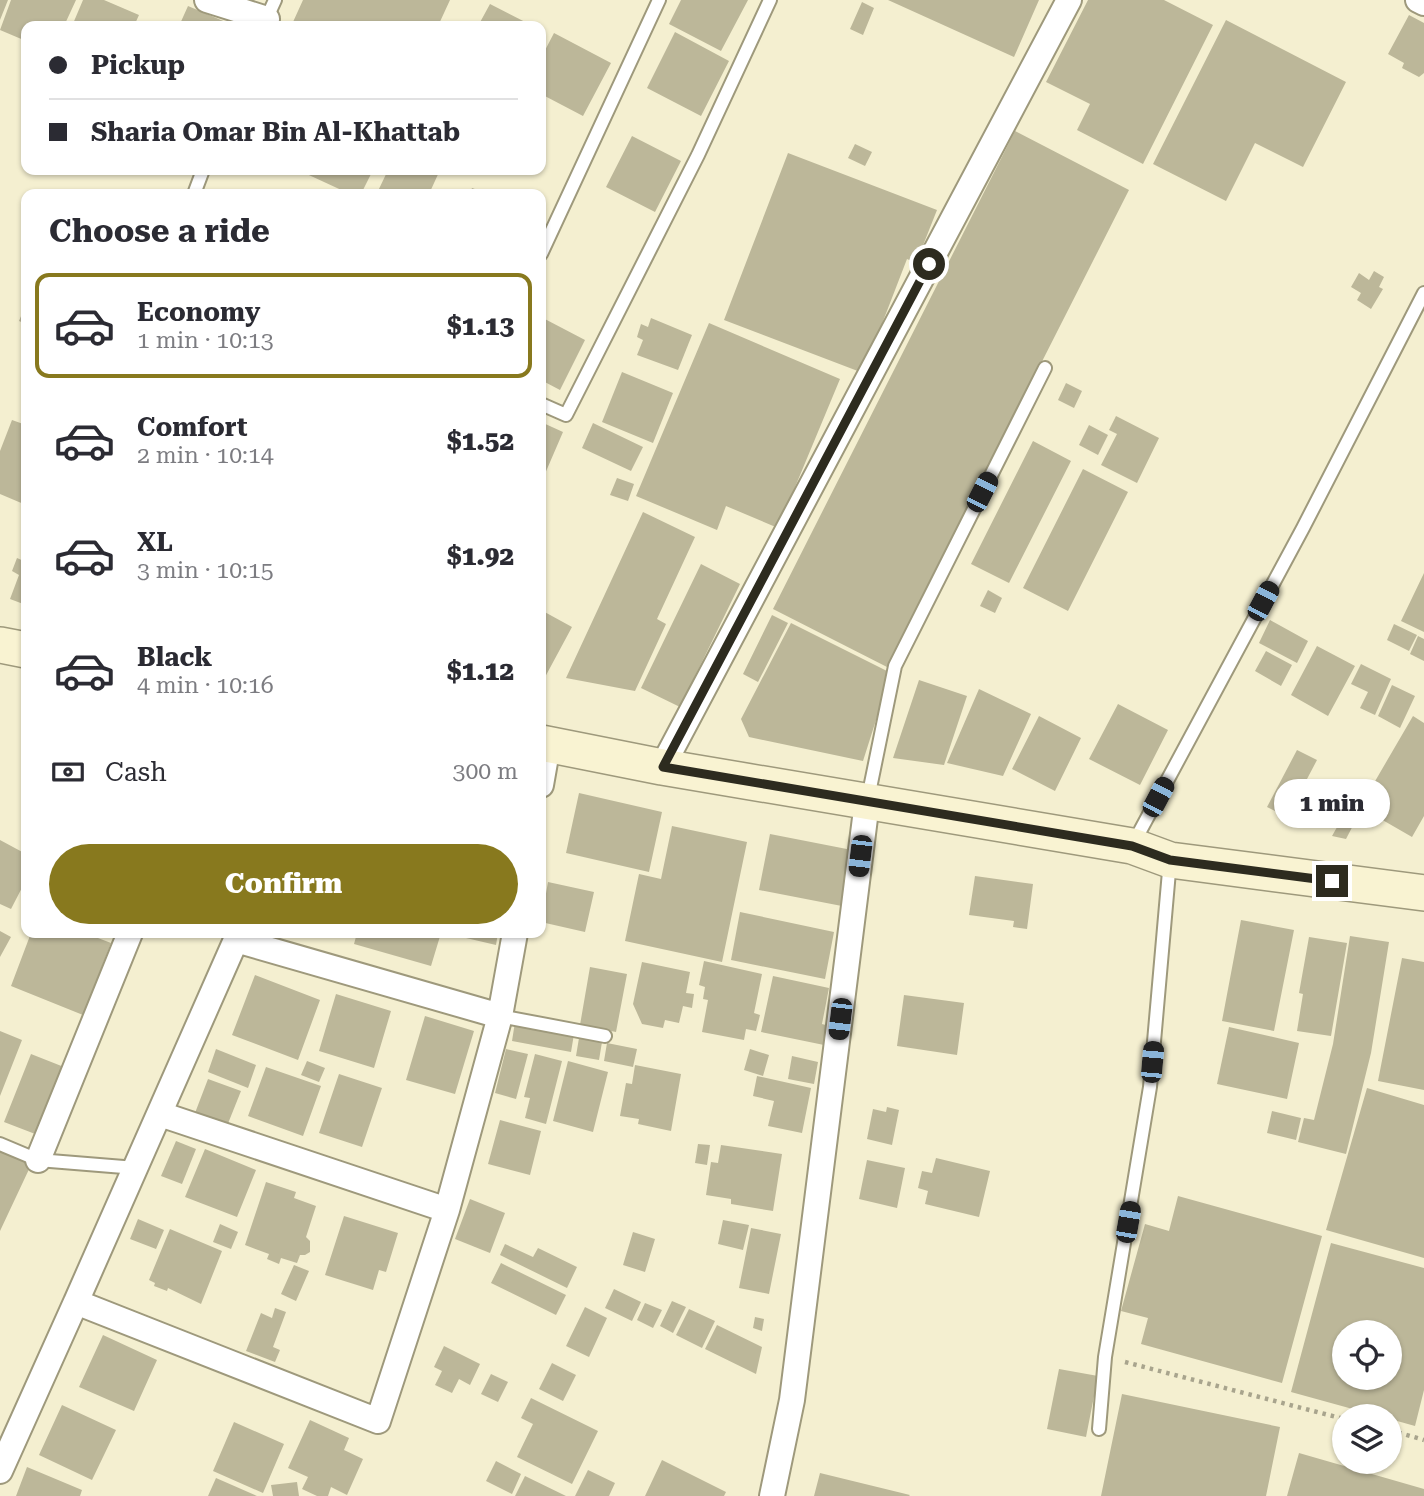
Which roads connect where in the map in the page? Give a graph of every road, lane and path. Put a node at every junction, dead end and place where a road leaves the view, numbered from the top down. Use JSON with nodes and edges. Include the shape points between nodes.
{"nodes":[{"id":1,"x":207,"y":0,"type":"edge"},
{"id":2,"x":659,"y":0,"type":"edge"},
{"id":3,"x":770,"y":0,"type":"edge"},
{"id":4,"x":1069,"y":0,"type":"edge"},
{"id":5,"x":1419,"y":0,"type":"edge"},
{"id":6,"x":1424,"y":3,"type":"edge"},
{"id":7,"x":268,"y":15,"type":"edge"},
{"id":8,"x":546,"y":243,"type":"edge"},
{"id":9,"x":1424,"y":293,"type":"edge"},
{"id":10,"x":1045,"y":368,"type":"dead end"},
{"id":11,"x":546,"y":406,"type":"edge"},
{"id":12,"x":0,"y":645,"type":"edge"},
{"id":13,"x":21,"y":649,"type":"edge"},
{"id":14,"x":546,"y":744,"type":"edge"},
{"id":15,"x":663,"y":767,"type":"junction"},
{"id":16,"x":867,"y":802,"type":"junction"},
{"id":17,"x":1132,"y":846,"type":"junction"},
{"id":18,"x":1170,"y":860,"type":"junction"},
{"id":19,"x":1421,"y":885,"type":"edge"},
{"id":20,"x":128,"y":938,"type":"edge"},
{"id":21,"x":237,"y":938,"type":"edge"},
{"id":22,"x":240,"y":938,"type":"edge"},
{"id":23,"x":514,"y":938,"type":"edge"},
{"id":24,"x":500,"y":1016,"type":"junction"},
{"id":25,"x":605,"y":1036,"type":"dead end"},
{"id":26,"x":160,"y":1114,"type":"junction"},
{"id":27,"x":0,"y":1144,"type":"edge"},
{"id":28,"x":38,"y":1160,"type":"junction"},
{"id":29,"x":136,"y":1168,"type":"junction"},
{"id":30,"x":447,"y":1210,"type":"junction"},
{"id":31,"x":76,"y":1302,"type":"junction"},
{"id":32,"x":1105,"y":1357,"type":"junction"},
{"id":33,"x":1332,"y":1416,"type":"edge"},
{"id":34,"x":1099,"y":1429,"type":"dead end"},
{"id":35,"x":1402,"y":1434,"type":"edge"},
{"id":36,"x":1424,"y":1440,"type":"edge"},
{"id":37,"x":0,"y":1471,"type":"edge"},
{"id":38,"x":772,"y":1496,"type":"edge"}],
"edges":[{"from":1,"to":7,"type":"street"},
{"from":2,"to":8,"type":"lane"},
{"from":3,"to":11,"type":"lane","via":[[698,155],[566,415]]},
{"from":4,"to":15,"type":"street"},
{"from":5,"to":6,"type":"street"},
{"from":9,"to":17,"type":"lane"},
{"from":10,"to":16,"type":"lane","via":[[895,666]]},
{"from":12,"to":13,"type":"main road"},
{"from":14,"to":15,"type":"main road"},
{"from":15,"to":16,"type":"main road"},
{"from":16,"to":17,"type":"main road"},
{"from":16,"to":38,"type":"street","via":[[792,1400]]},
{"from":17,"to":18,"type":"main road"},
{"from":18,"to":19,"type":"main road"},
{"from":18,"to":32,"type":"lane","via":[[1150,1087]]},
{"from":20,"to":28,"type":"street"},
{"from":21,"to":26,"type":"street"},
{"from":22,"to":24,"type":"street"},
{"from":23,"to":24,"type":"street"},
{"from":24,"to":25,"type":"lane"},
{"from":24,"to":30,"type":"street"},
{"from":26,"to":29,"type":"street"},
{"from":26,"to":30,"type":"street"},
{"from":27,"to":28,"type":"lane"},
{"from":28,"to":29,"type":"lane"},
{"from":29,"to":31,"type":"street"},
{"from":30,"to":31,"type":"street","via":[[378,1422]]},
{"from":31,"to":37,"type":"street"},
{"from":32,"to":33,"type":"path"},
{"from":32,"to":34,"type":"lane"},
{"from":35,"to":36,"type":"path"}]}
